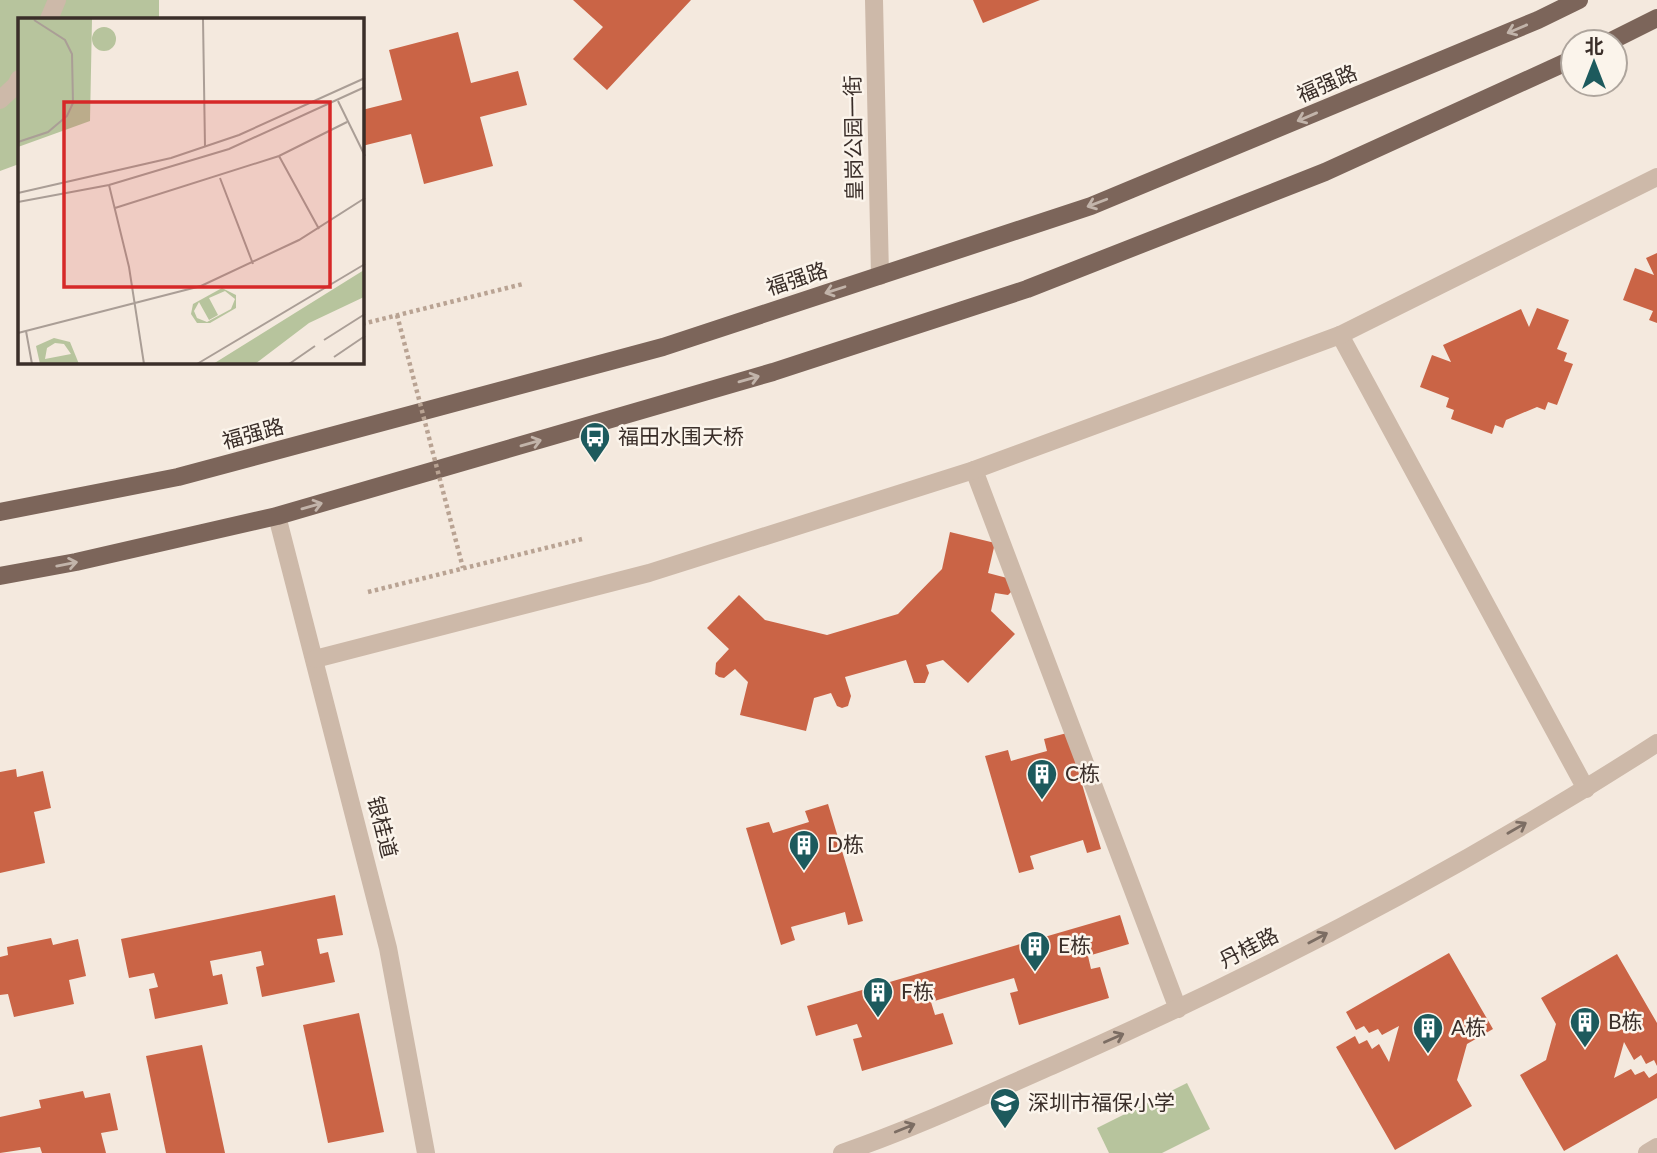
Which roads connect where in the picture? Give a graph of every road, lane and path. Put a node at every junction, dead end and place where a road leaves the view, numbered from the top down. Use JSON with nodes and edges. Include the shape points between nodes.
{"nodes":[{"id":1,"x":57,"y":0,"type":"edge"},
{"id":2,"x":874,"y":0,"type":"edge"},
{"id":3,"x":1579,"y":0,"type":"edge"},
{"id":4,"x":49,"y":18,"type":"edge"},
{"id":5,"x":1657,"y":18,"type":"edge"},
{"id":6,"x":1629,"y":32,"type":"edge"},
{"id":7,"x":1559,"y":65,"type":"edge"},
{"id":8,"x":18,"y":81,"type":"edge"},
{"id":9,"x":0,"y":100,"type":"edge"},
{"id":10,"x":1657,"y":177,"type":"edge"},
{"id":11,"x":880,"y":276,"type":"junction"},
{"id":12,"x":523,"y":284,"type":"dead end"},
{"id":13,"x":397,"y":315,"type":"junction"},
{"id":14,"x":364,"y":323,"type":"edge"},
{"id":15,"x":1340,"y":335,"type":"junction"},
{"id":16,"x":974,"y":470,"type":"junction"},
{"id":17,"x":0,"y":512,"type":"edge"},
{"id":18,"x":277,"y":516,"type":"junction"},
{"id":19,"x":582,"y":539,"type":"dead end"},
{"id":20,"x":463,"y":568,"type":"junction"},
{"id":21,"x":0,"y":576,"type":"edge"},
{"id":22,"x":368,"y":592,"type":"dead end"},
{"id":23,"x":315,"y":659,"type":"junction"},
{"id":24,"x":1657,"y":743,"type":"edge"},
{"id":25,"x":1586,"y":789,"type":"junction"},
{"id":26,"x":1178,"y":1009,"type":"junction"},
{"id":27,"x":1657,"y":1147,"type":"edge"},
{"id":28,"x":426,"y":1153,"type":"edge"},
{"id":29,"x":842,"y":1153,"type":"edge"},
{"id":30,"x":1647,"y":1153,"type":"edge"}],
"edges":[{"from":1,"to":4,"type":"street"},
{"from":2,"to":11,"type":"street","name":"皇岗公园一街"},
{"from":3,"to":11,"type":"main road","name":"福强路","one_way":true,"via":[[1091,206]]},
{"from":5,"to":6,"type":"main road"},
{"from":18,"to":7,"type":"main road","one_way":true,"via":[[772,372],[1027,289],[1325,172]]},
{"from":8,"to":9,"type":"street"},
{"from":10,"to":15,"type":"street"},
{"from":11,"to":17,"type":"main road","name":"福强路","one_way":true,"via":[[663,347],[443,407],[178,477]]},
{"from":12,"to":13,"type":"path"},
{"from":13,"to":14,"type":"path"},
{"from":13,"to":20,"type":"path","bridge":true},
{"from":15,"to":16,"type":"street"},
{"from":15,"to":25,"type":"street"},
{"from":16,"to":23,"type":"street","via":[[649,573]]},
{"from":16,"to":26,"type":"street"},
{"from":21,"to":18,"type":"main road","one_way":true},
{"from":18,"to":23,"type":"street","name":"银桂道"},
{"from":19,"to":20,"type":"path"},
{"from":20,"to":22,"type":"path"},
{"from":23,"to":28,"type":"street","name":"银桂道","via":[[388,948]]},
{"from":24,"to":25,"type":"street","name":"丹桂路"},
{"from":26,"to":25,"type":"street","name":"丹桂路","one_way":true,"via":[[1440,872]]},
{"from":29,"to":26,"type":"street","name":"丹桂路","one_way":true},
{"from":27,"to":30,"type":"street"}]}
